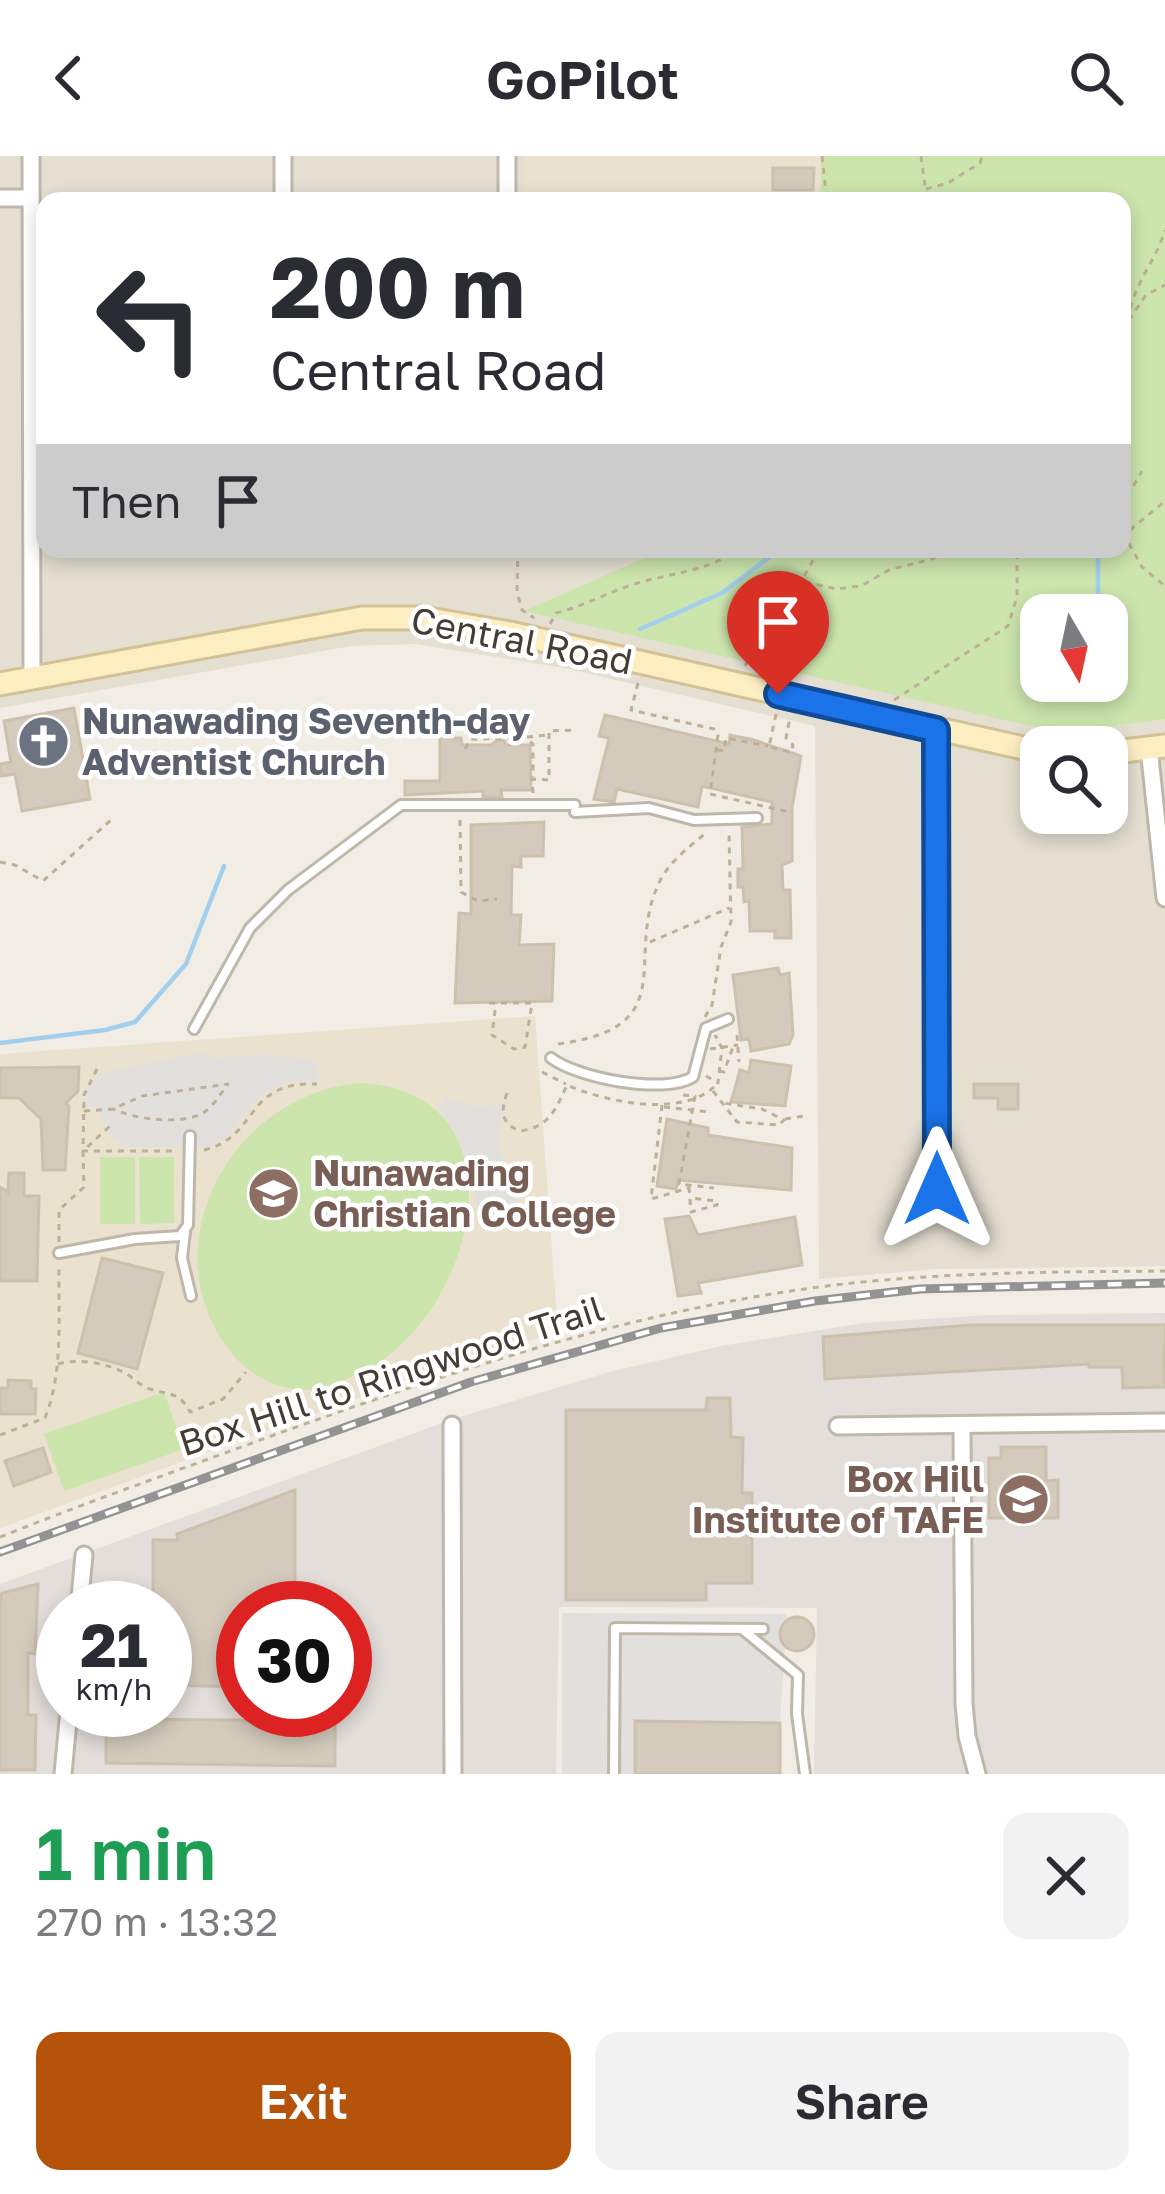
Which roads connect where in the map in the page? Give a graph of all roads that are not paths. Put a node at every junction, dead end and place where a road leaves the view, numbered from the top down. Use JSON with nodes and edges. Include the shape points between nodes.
{"nodes":[{"id":1,"x":31,"y":156,"type":"edge"},
{"id":2,"x":283,"y":156,"type":"edge"},
{"id":3,"x":507,"y":156,"type":"edge"},
{"id":4,"x":283,"y":192,"type":"edge"},
{"id":5,"x":507,"y":192,"type":"edge"},
{"id":6,"x":0,"y":198,"type":"edge"},
{"id":7,"x":31,"y":198,"type":"junction"},
{"id":8,"x":36,"y":355,"type":"edge"},
{"id":9,"x":36,"y":505,"type":"edge"},
{"id":10,"x":32,"y":678,"type":"junction"},
{"id":11,"x":0,"y":684,"type":"edge"},
{"id":12,"x":936,"y":730,"type":"junction"},
{"id":13,"x":1157,"y":747,"type":"edge"},
{"id":14,"x":1020,"y":748,"type":"edge"},
{"id":15,"x":757,"y":818,"type":"dead end"},
{"id":16,"x":1165,"y":898,"type":"edge"},
{"id":17,"x":728,"y":1019,"type":"dead end"},
{"id":18,"x":194,"y":1029,"type":"dead end"},
{"id":19,"x":551,"y":1058,"type":"dead end"},
{"id":20,"x":190,"y":1136,"type":"dead end"},
{"id":21,"x":937,"y":1189,"type":"dead end"},
{"id":22,"x":185,"y":1231,"type":"junction"},
{"id":23,"x":59,"y":1253,"type":"road end"},
{"id":24,"x":191,"y":1296,"type":"dead end"},
{"id":25,"x":1165,"y":1422,"type":"edge"},
{"id":26,"x":452,"y":1425,"type":"dead end"},
{"id":27,"x":838,"y":1426,"type":"dead end"},
{"id":28,"x":962,"y":1426,"type":"junction"},
{"id":29,"x":84,"y":1555,"type":"dead end"},
{"id":30,"x":82,"y":1581,"type":"edge"},
{"id":31,"x":742,"y":1629,"type":"junction"},
{"id":32,"x":764,"y":1629,"type":"dead end"},
{"id":33,"x":66,"y":1737,"type":"edge"},
{"id":34,"x":63,"y":1774,"type":"edge"},
{"id":35,"x":453,"y":1774,"type":"edge"},
{"id":36,"x":614,"y":1774,"type":"edge"},
{"id":37,"x":805,"y":1774,"type":"edge"},
{"id":38,"x":977,"y":1774,"type":"edge"}],
"edges":[{"from":1,"to":7,"type":"street"},
{"from":2,"to":4,"type":"street"},
{"from":3,"to":5,"type":"street"},
{"from":6,"to":7,"type":"street"},
{"from":7,"to":8,"type":"street"},
{"from":9,"to":10,"type":"street"},
{"from":10,"to":11,"type":"street","name":"Central Road"},
{"from":10,"to":12,"type":"street","name":"Central Road","via":[[386,616],[464,623]]},
{"from":12,"to":14,"type":"street","name":"Central Road"},
{"from":12,"to":21,"type":"street"},
{"from":13,"to":16,"type":"street"},
{"from":15,"to":18,"type":"lane","via":[[712,824],[649,808],[401,806],[250,928]]},
{"from":17,"to":19,"type":"lane","via":[[710,1024],[693,1077],[681,1084],[608,1078]]},
{"from":20,"to":22,"type":"lane"},
{"from":22,"to":23,"type":"lane","via":[[175,1239]]},
{"from":22,"to":24,"type":"lane"},
{"from":25,"to":28,"type":"street"},
{"from":26,"to":35,"type":"street"},
{"from":27,"to":28,"type":"street"},
{"from":28,"to":38,"type":"street","via":[[964,1703]]},
{"from":29,"to":30,"type":"street"},
{"from":31,"to":32,"type":"lane"},
{"from":31,"to":36,"type":"lane","via":[[615,1628]]},
{"from":31,"to":37,"type":"lane","via":[[797,1675]]},
{"from":33,"to":34,"type":"street"}]}
